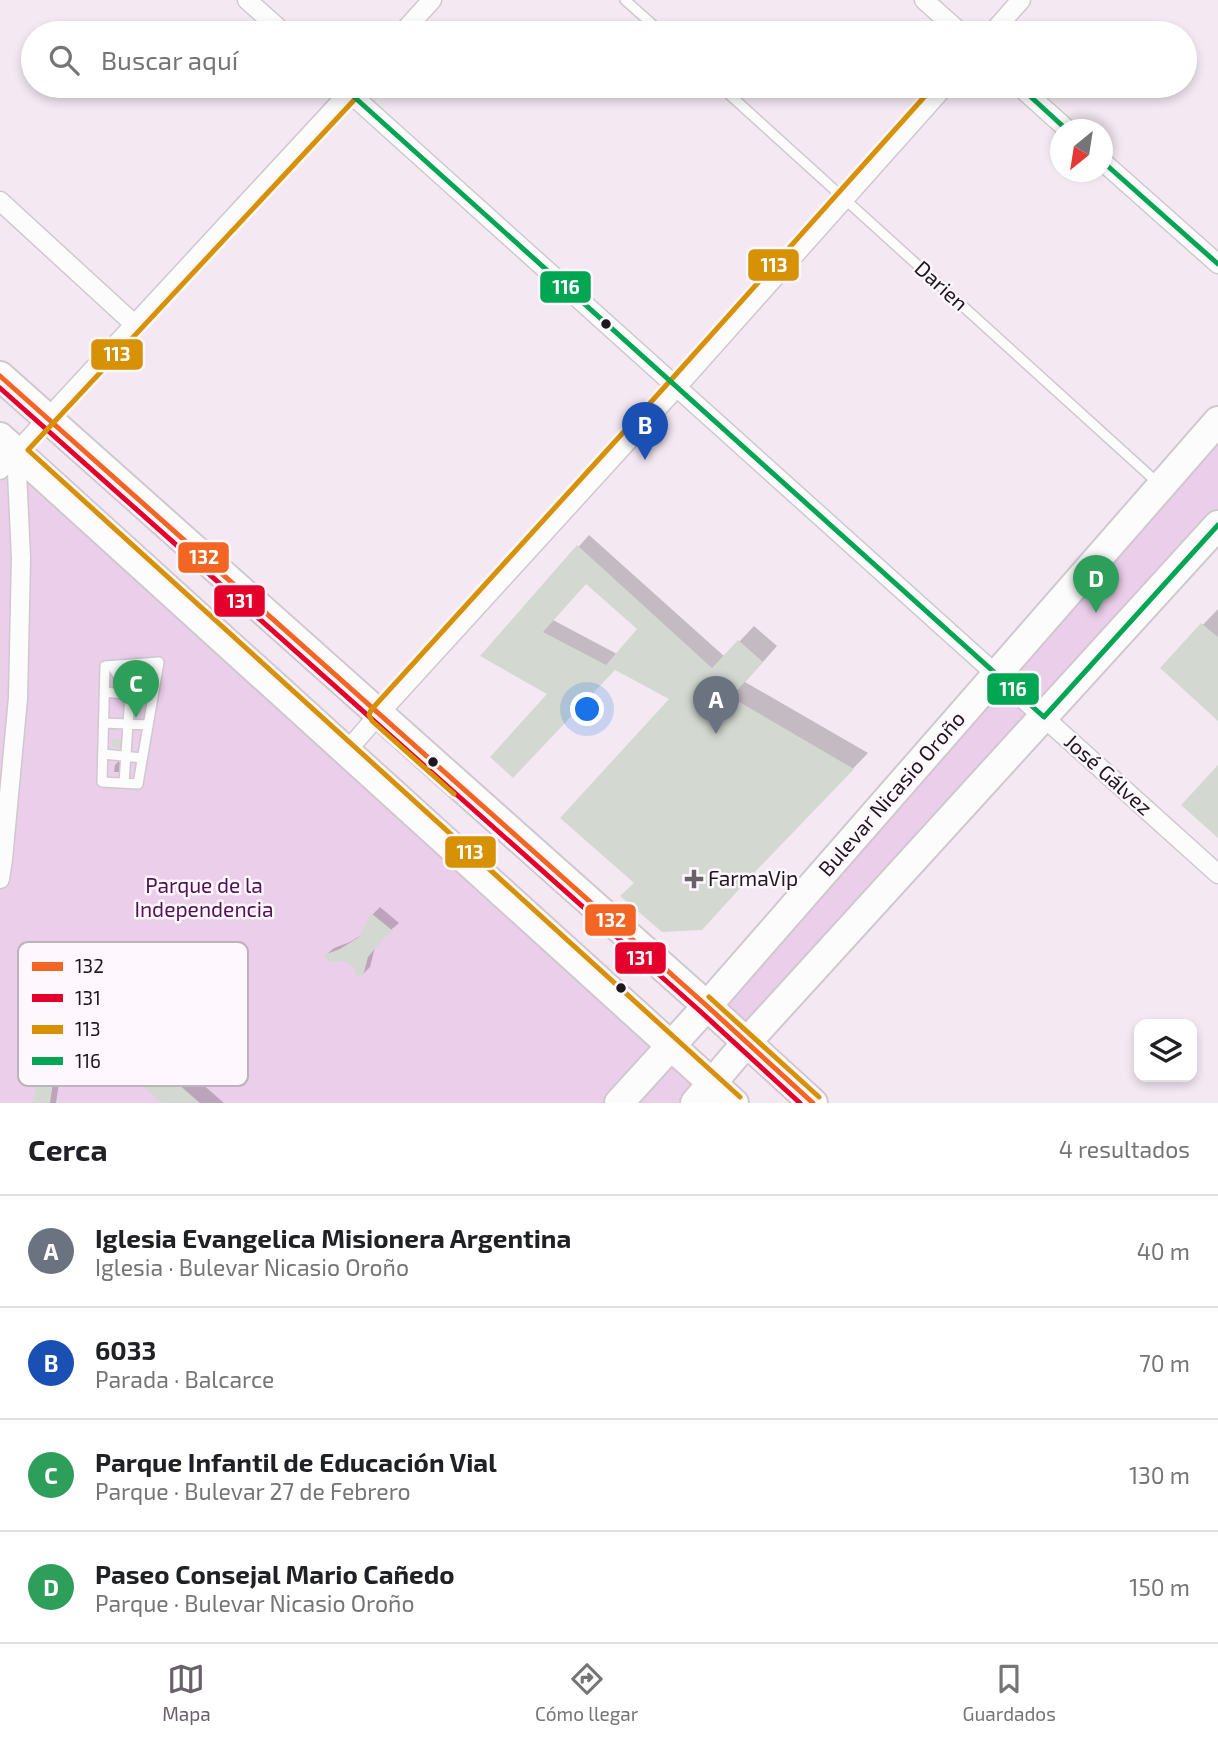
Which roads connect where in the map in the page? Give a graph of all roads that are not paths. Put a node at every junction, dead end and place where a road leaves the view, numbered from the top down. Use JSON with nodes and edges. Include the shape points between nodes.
{"nodes":[{"id":1,"x":247,"y":0,"type":"edge"},
{"id":2,"x":432,"y":0,"type":"edge"},
{"id":3,"x":625,"y":0,"type":"edge"},
{"id":4,"x":924,"y":0,"type":"edge"},
{"id":5,"x":1021,"y":0,"type":"edge"},
{"id":6,"x":271,"y":21,"type":"edge"},
{"id":7,"x":413,"y":21,"type":"edge"},
{"id":8,"x":649,"y":21,"type":"edge"},
{"id":9,"x":948,"y":21,"type":"edge"},
{"id":10,"x":1003,"y":21,"type":"edge"},
{"id":11,"x":340,"y":98,"type":"edge"},
{"id":12,"x":360,"y":98,"type":"edge"},
{"id":13,"x":733,"y":98,"type":"edge"},
{"id":14,"x":934,"y":98,"type":"edge"},
{"id":15,"x":1032,"y":98,"type":"edge"},
{"id":16,"x":1056,"y":119,"type":"edge"},
{"id":17,"x":1113,"y":171,"type":"edge"},
{"id":18,"x":844,"y":198,"type":"junction"},
{"id":19,"x":0,"y":201,"type":"edge"},
{"id":20,"x":1218,"y":264,"type":"edge"},
{"id":21,"x":134,"y":324,"type":"junction"},
{"id":22,"x":0,"y":376,"type":"edge"},
{"id":23,"x":677,"y":387,"type":"junction"},
{"id":24,"x":48,"y":419,"type":"junction"},
{"id":25,"x":1218,"y":421,"type":"edge"},
{"id":26,"x":5,"y":453,"type":"edge"},
{"id":27,"x":1161,"y":486,"type":"junction"},
{"id":28,"x":1218,"y":525,"type":"edge"},
{"id":29,"x":109,"y":666,"type":"junction"},
{"id":30,"x":996,"y":675,"type":"junction"},
{"id":31,"x":104,"y":691,"type":"junction"},
{"id":32,"x":130,"y":695,"type":"junction"},
{"id":33,"x":153,"y":697,"type":"junction"},
{"id":34,"x":378,"y":715,"type":"junction"},
{"id":35,"x":1044,"y":718,"type":"junction"},
{"id":36,"x":104,"y":723,"type":"junction"},
{"id":37,"x":128,"y":724,"type":"junction"},
{"id":38,"x":148,"y":725,"type":"junction"},
{"id":39,"x":347,"y":751,"type":"junction"},
{"id":40,"x":103,"y":754,"type":"junction"},
{"id":41,"x":126,"y":757,"type":"junction"},
{"id":42,"x":142,"y":758,"type":"junction"},
{"id":43,"x":124,"y":783,"type":"junction"},
{"id":44,"x":1218,"y":874,"type":"edge"},
{"id":45,"x":0,"y":879,"type":"edge"},
{"id":46,"x":707,"y":1006,"type":"junction"},
{"id":47,"x":746,"y":1043,"type":"junction"},
{"id":48,"x":670,"y":1045,"type":"junction"},
{"id":49,"x":703,"y":1093,"type":"edge"},
{"id":50,"x":619,"y":1103,"type":"edge"},
{"id":51,"x":734,"y":1103,"type":"edge"},
{"id":52,"x":813,"y":1103,"type":"edge"}],
"edges":[{"from":1,"to":6,"type":"street"},
{"from":2,"to":7,"type":"street"},
{"from":3,"to":8,"type":"lane"},
{"from":4,"to":9,"type":"street"},
{"from":5,"to":10,"type":"street"},
{"from":11,"to":21,"type":"street"},
{"from":12,"to":23,"type":"street","name":"José Gálvez"},
{"from":13,"to":18,"type":"lane","name":"Darien"},
{"from":14,"to":18,"type":"street"},
{"from":15,"to":16,"type":"street"},
{"from":17,"to":20,"type":"street"},
{"from":18,"to":23,"type":"street"},
{"from":18,"to":27,"type":"lane","name":"Darien"},
{"from":19,"to":21,"type":"street"},
{"from":21,"to":24,"type":"street"},
{"from":22,"to":24,"type":"main road"},
{"from":23,"to":30,"type":"street","name":"José Gálvez"},
{"from":23,"to":34,"type":"street"},
{"from":24,"to":26,"type":"street"},
{"from":24,"to":34,"type":"main road"},
{"from":25,"to":27,"type":"main road","name":"Bulevar Nicasio Oroño"},
{"from":26,"to":39,"type":"main road"},
{"from":26,"to":45,"type":"street","via":[[20,558],[18,698]]},
{"from":27,"to":30,"type":"main road","name":"Bulevar Nicasio Oroño"},
{"from":28,"to":35,"type":"main road"},
{"from":29,"to":31,"type":"lane"},
{"from":29,"to":32,"type":"lane"},
{"from":29,"to":33,"type":"lane","via":[[159,662]]},
{"from":30,"to":35,"type":"street","name":"José Gálvez"},
{"from":30,"to":46,"type":"main road","name":"Bulevar Nicasio Oroño"},
{"from":31,"to":32,"type":"lane"},
{"from":31,"to":36,"type":"lane"},
{"from":32,"to":33,"type":"lane"},
{"from":32,"to":37,"type":"lane"},
{"from":33,"to":38,"type":"lane"},
{"from":34,"to":39,"type":"street"},
{"from":34,"to":46,"type":"main road"},
{"from":35,"to":44,"type":"street","name":"José Gálvez"},
{"from":35,"to":47,"type":"main road"},
{"from":36,"to":37,"type":"lane"},
{"from":36,"to":40,"type":"lane"},
{"from":37,"to":38,"type":"lane"},
{"from":37,"to":41,"type":"lane"},
{"from":38,"to":42,"type":"lane"},
{"from":39,"to":48,"type":"main road"},
{"from":40,"to":41,"type":"lane"},
{"from":40,"to":43,"type":"lane","via":[[102,782]]},
{"from":41,"to":42,"type":"lane"},
{"from":41,"to":43,"type":"lane"},
{"from":42,"to":43,"type":"lane","via":[[138,784]]},
{"from":46,"to":47,"type":"main road"},
{"from":46,"to":48,"type":"main road","name":"Bulevar Nicasio Oroño"},
{"from":47,"to":49,"type":"main road"},
{"from":47,"to":52,"type":"main road"},
{"from":48,"to":49,"type":"main road"},
{"from":48,"to":50,"type":"main road","name":"Bulevar Nicasio Oroño"},
{"from":49,"to":51,"type":"main road"}]}
